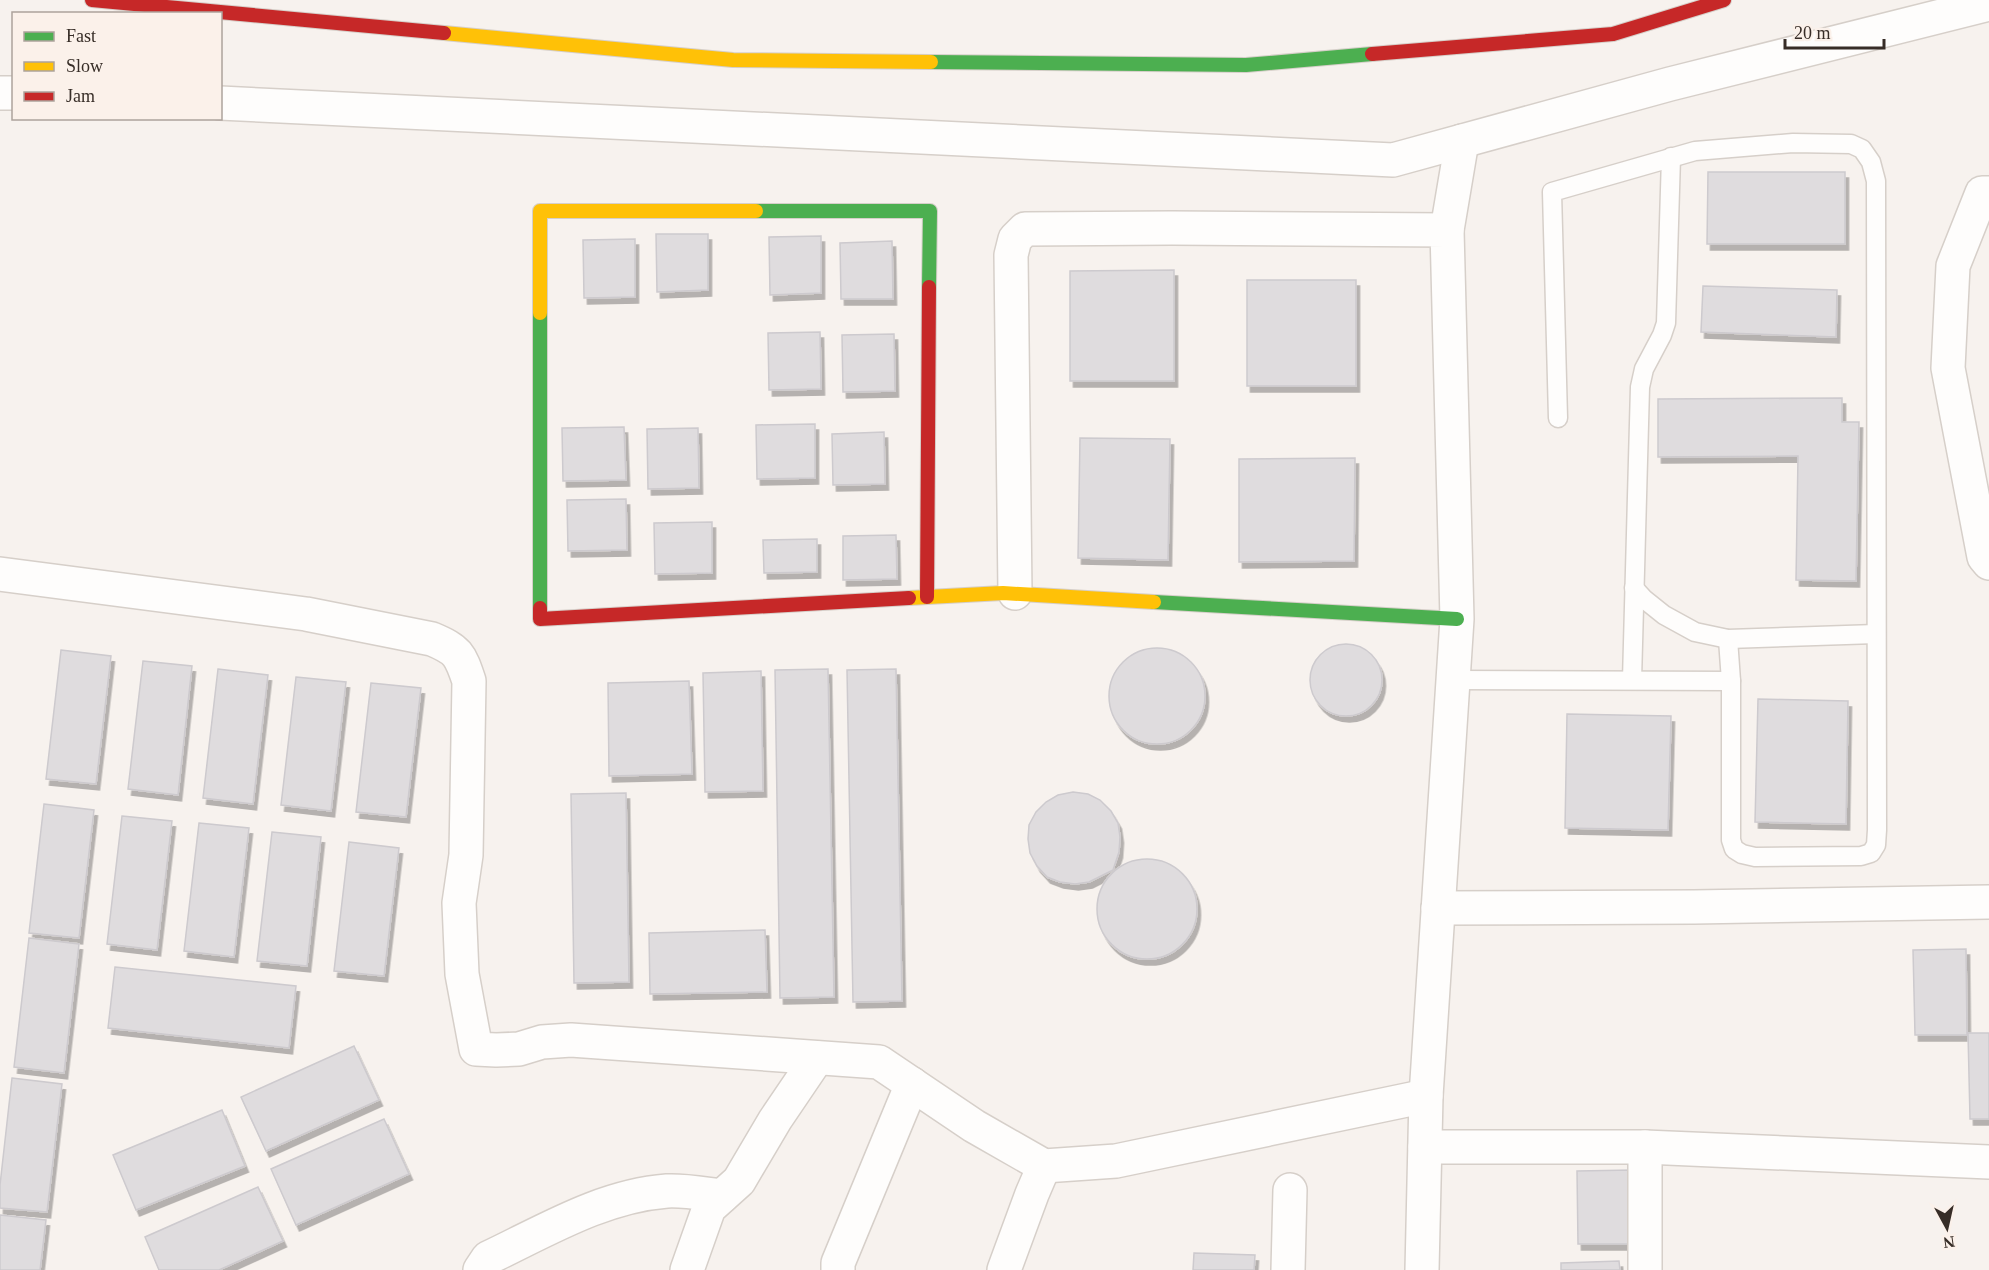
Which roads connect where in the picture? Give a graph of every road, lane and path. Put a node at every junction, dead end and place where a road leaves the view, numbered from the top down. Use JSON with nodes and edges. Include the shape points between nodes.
{"nodes":[{"id":1,"x":92,"y":0,"type":"edge"},
{"id":2,"x":1724,"y":0,"type":"edge"},
{"id":3,"x":1989,"y":4,"type":"edge"},
{"id":4,"x":220,"y":12,"type":"edge"},
{"id":5,"x":222,"y":12,"type":"edge"},
{"id":6,"x":222,"y":103,"type":"edge"},
{"id":7,"x":1461,"y":141,"type":"junction"},
{"id":8,"x":1671,"y":157,"type":"junction"},
{"id":9,"x":1989,"y":193,"type":"edge"},
{"id":10,"x":1447,"y":230,"type":"junction"},
{"id":11,"x":1558,"y":418,"type":"dead end"},
{"id":12,"x":1989,"y":564,"type":"edge"},
{"id":13,"x":0,"y":574,"type":"edge"},
{"id":14,"x":1634,"y":588,"type":"junction"},
{"id":15,"x":1016,"y":593,"type":"junction"},
{"id":16,"x":927,"y":597,"type":"junction"},
{"id":17,"x":1457,"y":619,"type":"junction"},
{"id":18,"x":1876,"y":634,"type":"junction"},
{"id":19,"x":1728,"y":639,"type":"junction"},
{"id":20,"x":1453,"y":680,"type":"junction"},
{"id":21,"x":1632,"y":680,"type":"junction"},
{"id":22,"x":1731,"y":681,"type":"junction"},
{"id":23,"x":1989,"y":902,"type":"edge"},
{"id":24,"x":1438,"y":908,"type":"junction"},
{"id":25,"x":817,"y":1058,"type":"junction"},
{"id":26,"x":912,"y":1084,"type":"junction"},
{"id":27,"x":1425,"y":1096,"type":"junction"},
{"id":28,"x":1425,"y":1147,"type":"junction"},
{"id":29,"x":1645,"y":1147,"type":"junction"},
{"id":30,"x":1989,"y":1162,"type":"edge"},
{"id":31,"x":1044,"y":1167,"type":"junction"},
{"id":32,"x":1290,"y":1191,"type":"dead end"},
{"id":33,"x":722,"y":1196,"type":"junction"},
{"id":34,"x":480,"y":1270,"type":"edge"},
{"id":35,"x":687,"y":1270,"type":"edge"},
{"id":36,"x":838,"y":1270,"type":"edge"},
{"id":37,"x":1004,"y":1270,"type":"edge"},
{"id":38,"x":1288,"y":1270,"type":"edge"},
{"id":39,"x":1422,"y":1270,"type":"edge"},
{"id":40,"x":1645,"y":1270,"type":"edge"}],
"edges":[{"from":1,"to":4,"type":"street"},
{"from":2,"to":5,"type":"street","via":[[1612,34],[1246,65],[733,60]]},
{"from":3,"to":7,"type":"street"},
{"from":6,"to":7,"type":"street","via":[[1393,160]]},
{"from":7,"to":10,"type":"street"},
{"from":8,"to":11,"type":"lane","via":[[1552,192]]},
{"from":8,"to":14,"type":"lane","via":[[1666,322],[1640,387]]},
{"from":8,"to":18,"type":"lane","via":[[1695,151],[1761,146],[1851,144],[1863,149],[1871,162],[1876,181]]},
{"from":9,"to":12,"type":"street","via":[[1982,193],[1953,266],[1948,368],[1983,557]]},
{"from":10,"to":15,"type":"street","via":[[1025,229],[1015,239],[1011,255]]},
{"from":10,"to":17,"type":"street"},
{"from":13,"to":25,"type":"street","via":[[306,614],[432,639],[451,648],[462,660],[469,681],[466,855],[459,903],[462,974],[476,1049],[519,1049],[571,1040]]},
{"from":14,"to":19,"type":"lane","via":[[1664,615],[1695,632]]},
{"from":14,"to":21,"type":"lane"},
{"from":15,"to":16,"type":"street"},
{"from":15,"to":17,"type":"street"},
{"from":16,"to":16,"type":"street","via":[[540,619],[540,211],[930,211]]},
{"from":17,"to":20,"type":"street"},
{"from":18,"to":19,"type":"lane"},
{"from":18,"to":22,"type":"lane","via":[[1877,830],[1871,853],[1755,857],[1734,849]]},
{"from":19,"to":22,"type":"lane"},
{"from":20,"to":21,"type":"lane"},
{"from":20,"to":24,"type":"street"},
{"from":21,"to":22,"type":"lane"},
{"from":23,"to":24,"type":"street"},
{"from":24,"to":27,"type":"street"},
{"from":25,"to":26,"type":"street","via":[[879,1062]]},
{"from":25,"to":33,"type":"street","via":[[739,1181]]},
{"from":26,"to":31,"type":"street"},
{"from":26,"to":36,"type":"street"},
{"from":27,"to":28,"type":"street"},
{"from":27,"to":31,"type":"street","via":[[1116,1161]]},
{"from":28,"to":29,"type":"street"},
{"from":28,"to":39,"type":"street"},
{"from":29,"to":30,"type":"street"},
{"from":29,"to":40,"type":"street"},
{"from":31,"to":37,"type":"street"},
{"from":32,"to":38,"type":"street"},
{"from":33,"to":34,"type":"street","via":[[669,1191],[595,1207],[488,1258]]},
{"from":33,"to":35,"type":"street","via":[[709,1208]]}]}
